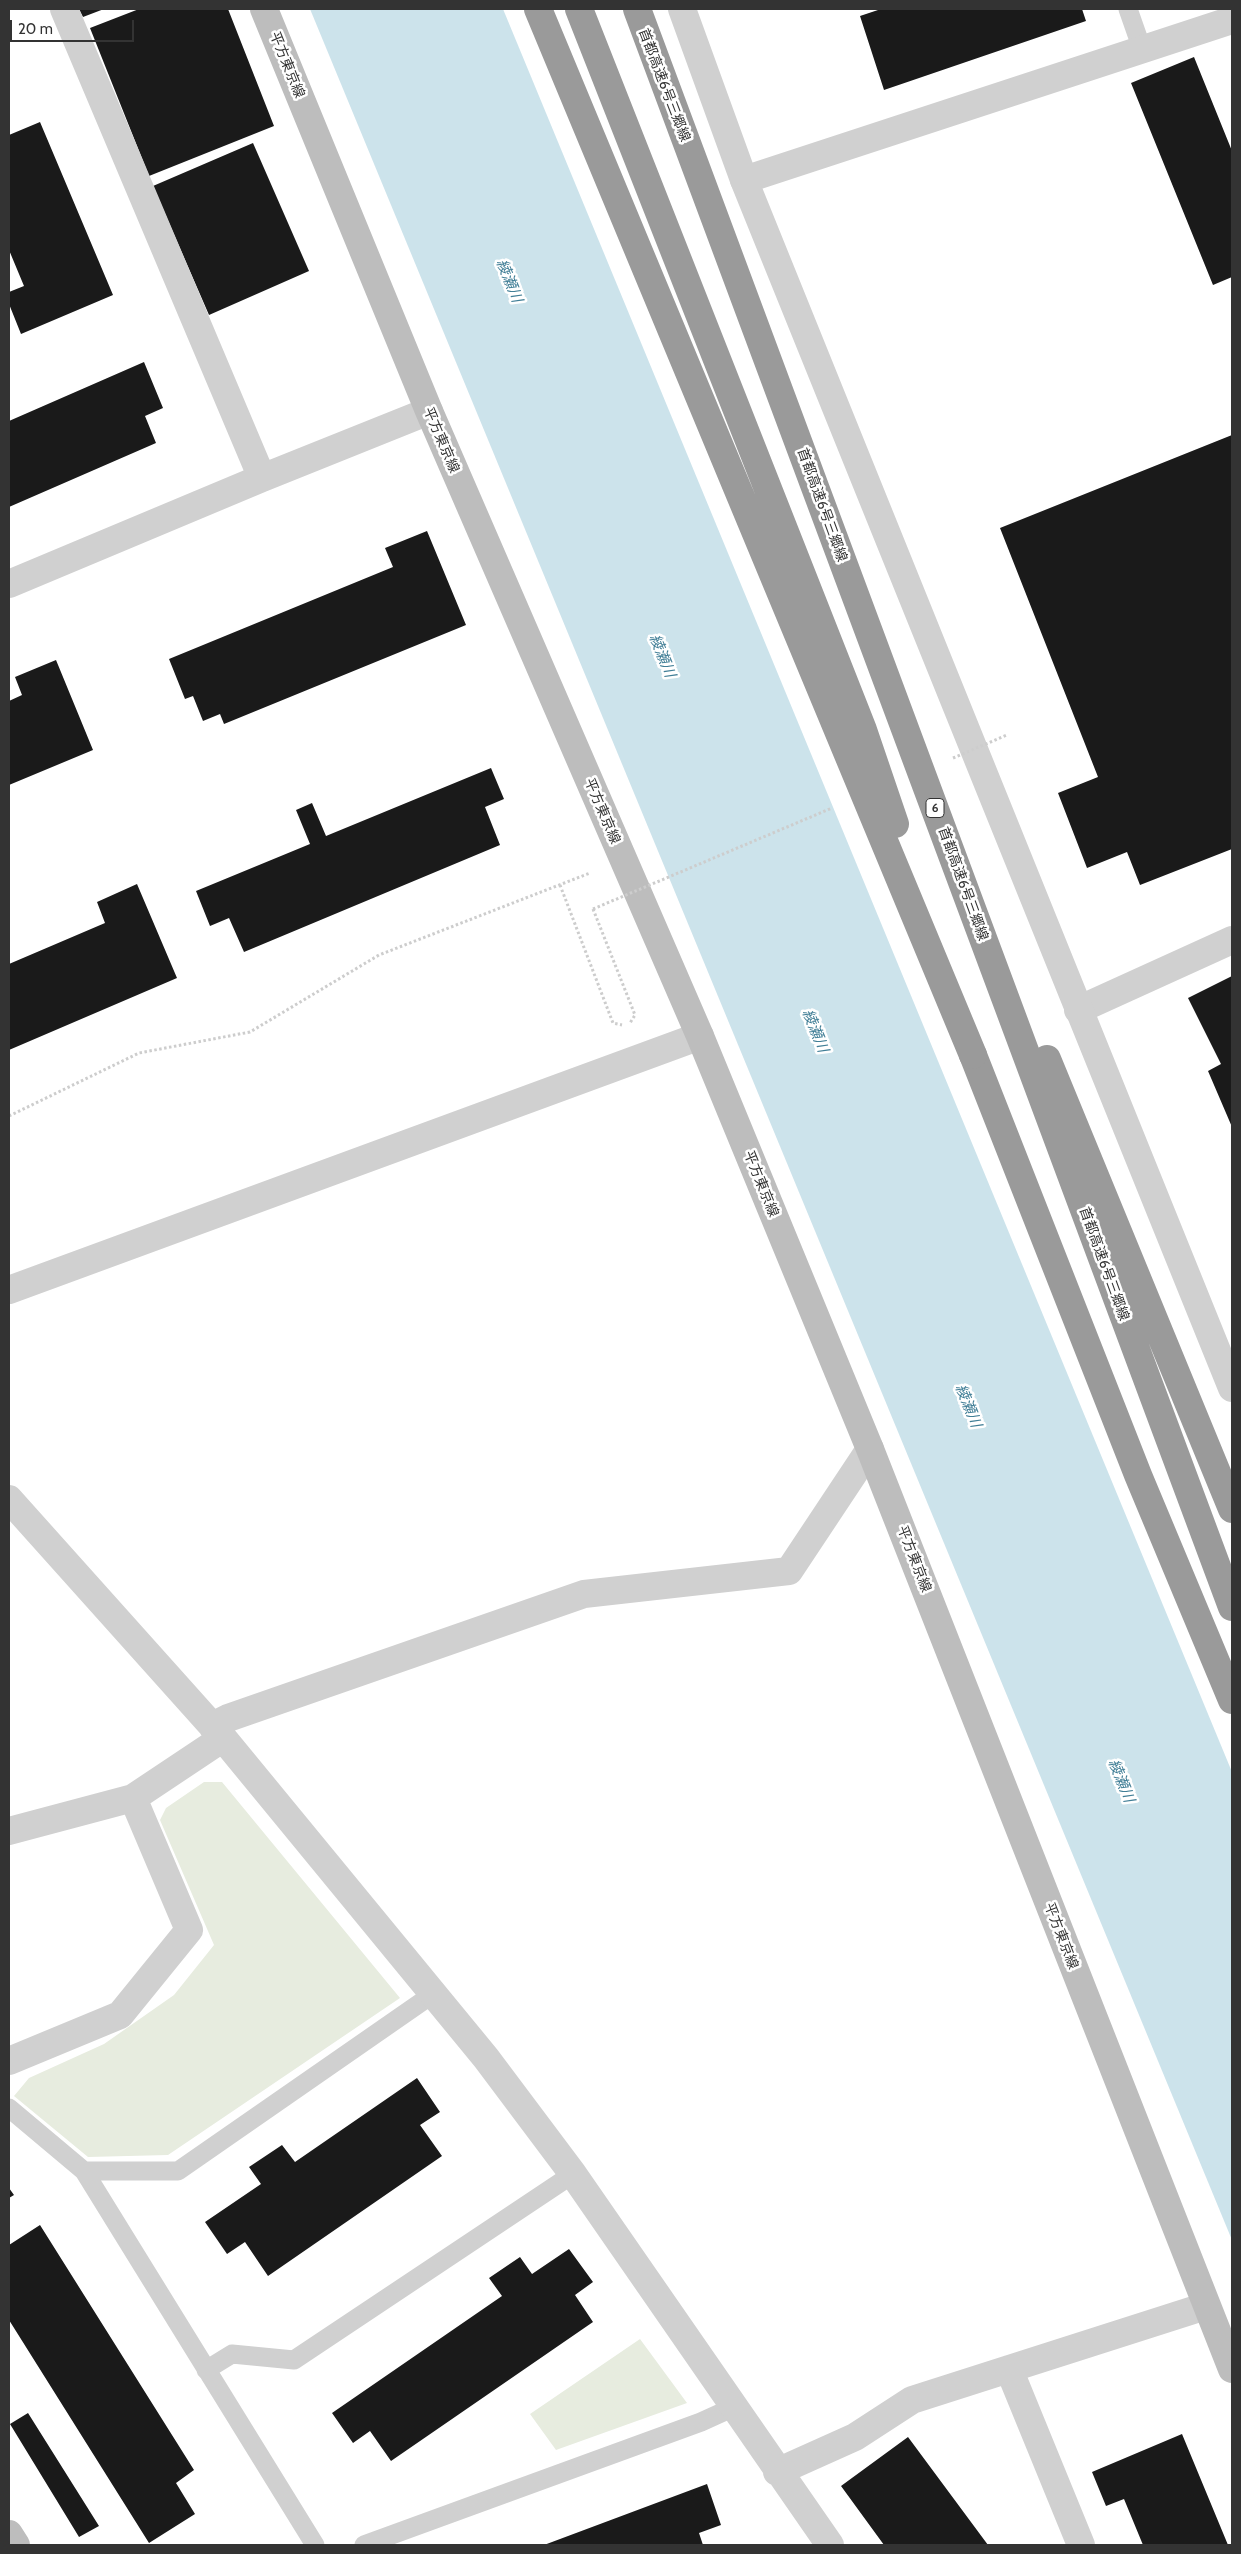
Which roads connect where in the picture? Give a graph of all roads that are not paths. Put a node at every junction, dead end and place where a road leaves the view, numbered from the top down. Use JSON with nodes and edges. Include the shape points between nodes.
{"nodes":[{"id":1,"x":64,"y":9,"type":"edge"},
{"id":2,"x":264,"y":9,"type":"edge"},
{"id":3,"x":538,"y":9,"type":"edge"},
{"id":4,"x":579,"y":9,"type":"edge"},
{"id":5,"x":636,"y":9,"type":"edge"},
{"id":6,"x":682,"y":9,"type":"edge"},
{"id":7,"x":1128,"y":9,"type":"edge"},
{"id":8,"x":1232,"y":20,"type":"edge"},
{"id":9,"x":1142,"y":49,"type":"junction"},
{"id":10,"x":744,"y":180,"type":"junction"},
{"id":11,"x":428,"y":411,"type":"junction"},
{"id":12,"x":262,"y":478,"type":"junction"},
{"id":13,"x":9,"y":584,"type":"edge"},
{"id":14,"x":1232,"y":940,"type":"edge"},
{"id":15,"x":1078,"y":1010,"type":"junction"},
{"id":16,"x":700,"y":1036,"type":"junction"},
{"id":17,"x":973,"y":1055,"type":"junction"},
{"id":18,"x":9,"y":1290,"type":"edge"},
{"id":19,"x":1232,"y":1388,"type":"edge"},
{"id":20,"x":870,"y":1449,"type":"junction"},
{"id":21,"x":9,"y":1499,"type":"edge"},
{"id":22,"x":1232,"y":1509,"type":"edge"},
{"id":23,"x":1232,"y":1607,"type":"edge"},
{"id":24,"x":1232,"y":1700,"type":"edge"},
{"id":25,"x":217,"y":1732,"type":"junction"},
{"id":26,"x":133,"y":1798,"type":"junction"},
{"id":27,"x":9,"y":1831,"type":"edge"},
{"id":28,"x":433,"y":1994,"type":"junction"},
{"id":29,"x":9,"y":2062,"type":"edge"},
{"id":30,"x":9,"y":2108,"type":"edge"},
{"id":31,"x":84,"y":2171,"type":"junction"},
{"id":32,"x":573,"y":2174,"type":"junction"},
{"id":33,"x":1206,"y":2306,"type":"junction"},
{"id":34,"x":1009,"y":2369,"type":"junction"},
{"id":35,"x":1232,"y":2369,"type":"edge"},
{"id":36,"x":206,"y":2370,"type":"junction"},
{"id":37,"x":734,"y":2406,"type":"junction"},
{"id":38,"x":777,"y":2472,"type":"junction"},
{"id":39,"x":9,"y":2534,"type":"edge"},
{"id":40,"x":16,"y":2545,"type":"edge"},
{"id":41,"x":315,"y":2545,"type":"edge"},
{"id":42,"x":364,"y":2545,"type":"edge"},
{"id":43,"x":830,"y":2545,"type":"edge"},
{"id":44,"x":1081,"y":2545,"type":"edge"}],
"edges":[{"from":1,"to":12,"type":"street"},
{"from":2,"to":11,"type":"main road","name":"平方東京線"},
{"from":3,"to":17,"type":"highway","bridge":true},
{"from":4,"to":17,"type":"highway","bridge":true,"via":[[863,730]]},
{"from":5,"to":22,"type":"highway","name":"首都高速6号三郷線","number":"6","bridge":true,"via":[[979,893]]},
{"from":5,"to":23,"type":"highway","name":"首都高速6号三郷線","number":"6","bridge":true},
{"from":6,"to":10,"type":"street"},
{"from":7,"to":9,"type":"lane"},
{"from":8,"to":9,"type":"street"},
{"from":9,"to":10,"type":"street"},
{"from":10,"to":15,"type":"street"},
{"from":11,"to":12,"type":"street"},
{"from":11,"to":16,"type":"main road","name":"平方東京線"},
{"from":12,"to":13,"type":"street"},
{"from":14,"to":15,"type":"street"},
{"from":15,"to":19,"type":"street"},
{"from":16,"to":18,"type":"street"},
{"from":16,"to":20,"type":"main road","name":"平方東京線"},
{"from":17,"to":24,"type":"highway","via":[[1138,1475]]},
{"from":20,"to":25,"type":"street","via":[[789,1571],[584,1594],[228,1718]]},
{"from":20,"to":33,"type":"main road","name":"平方東京線"},
{"from":21,"to":25,"type":"street"},
{"from":25,"to":26,"type":"street"},
{"from":25,"to":28,"type":"street"},
{"from":26,"to":27,"type":"street"},
{"from":26,"to":29,"type":"street","via":[[189,1930],[120,2014]]},
{"from":28,"to":31,"type":"lane","via":[[178,2171]]},
{"from":28,"to":32,"type":"street","via":[[486,2058]]},
{"from":30,"to":31,"type":"lane"},
{"from":31,"to":36,"type":"lane"},
{"from":32,"to":36,"type":"lane","via":[[294,2360],[232,2354]]},
{"from":32,"to":37,"type":"street"},
{"from":33,"to":34,"type":"street"},
{"from":33,"to":35,"type":"main road","name":"平方東京線"},
{"from":34,"to":38,"type":"street","via":[[912,2400],[855,2436]]},
{"from":34,"to":44,"type":"street"},
{"from":36,"to":41,"type":"lane"},
{"from":37,"to":38,"type":"street"},
{"from":37,"to":42,"type":"lane","via":[[701,2422]]},
{"from":38,"to":43,"type":"street"},
{"from":39,"to":40,"type":"main road"}]}
